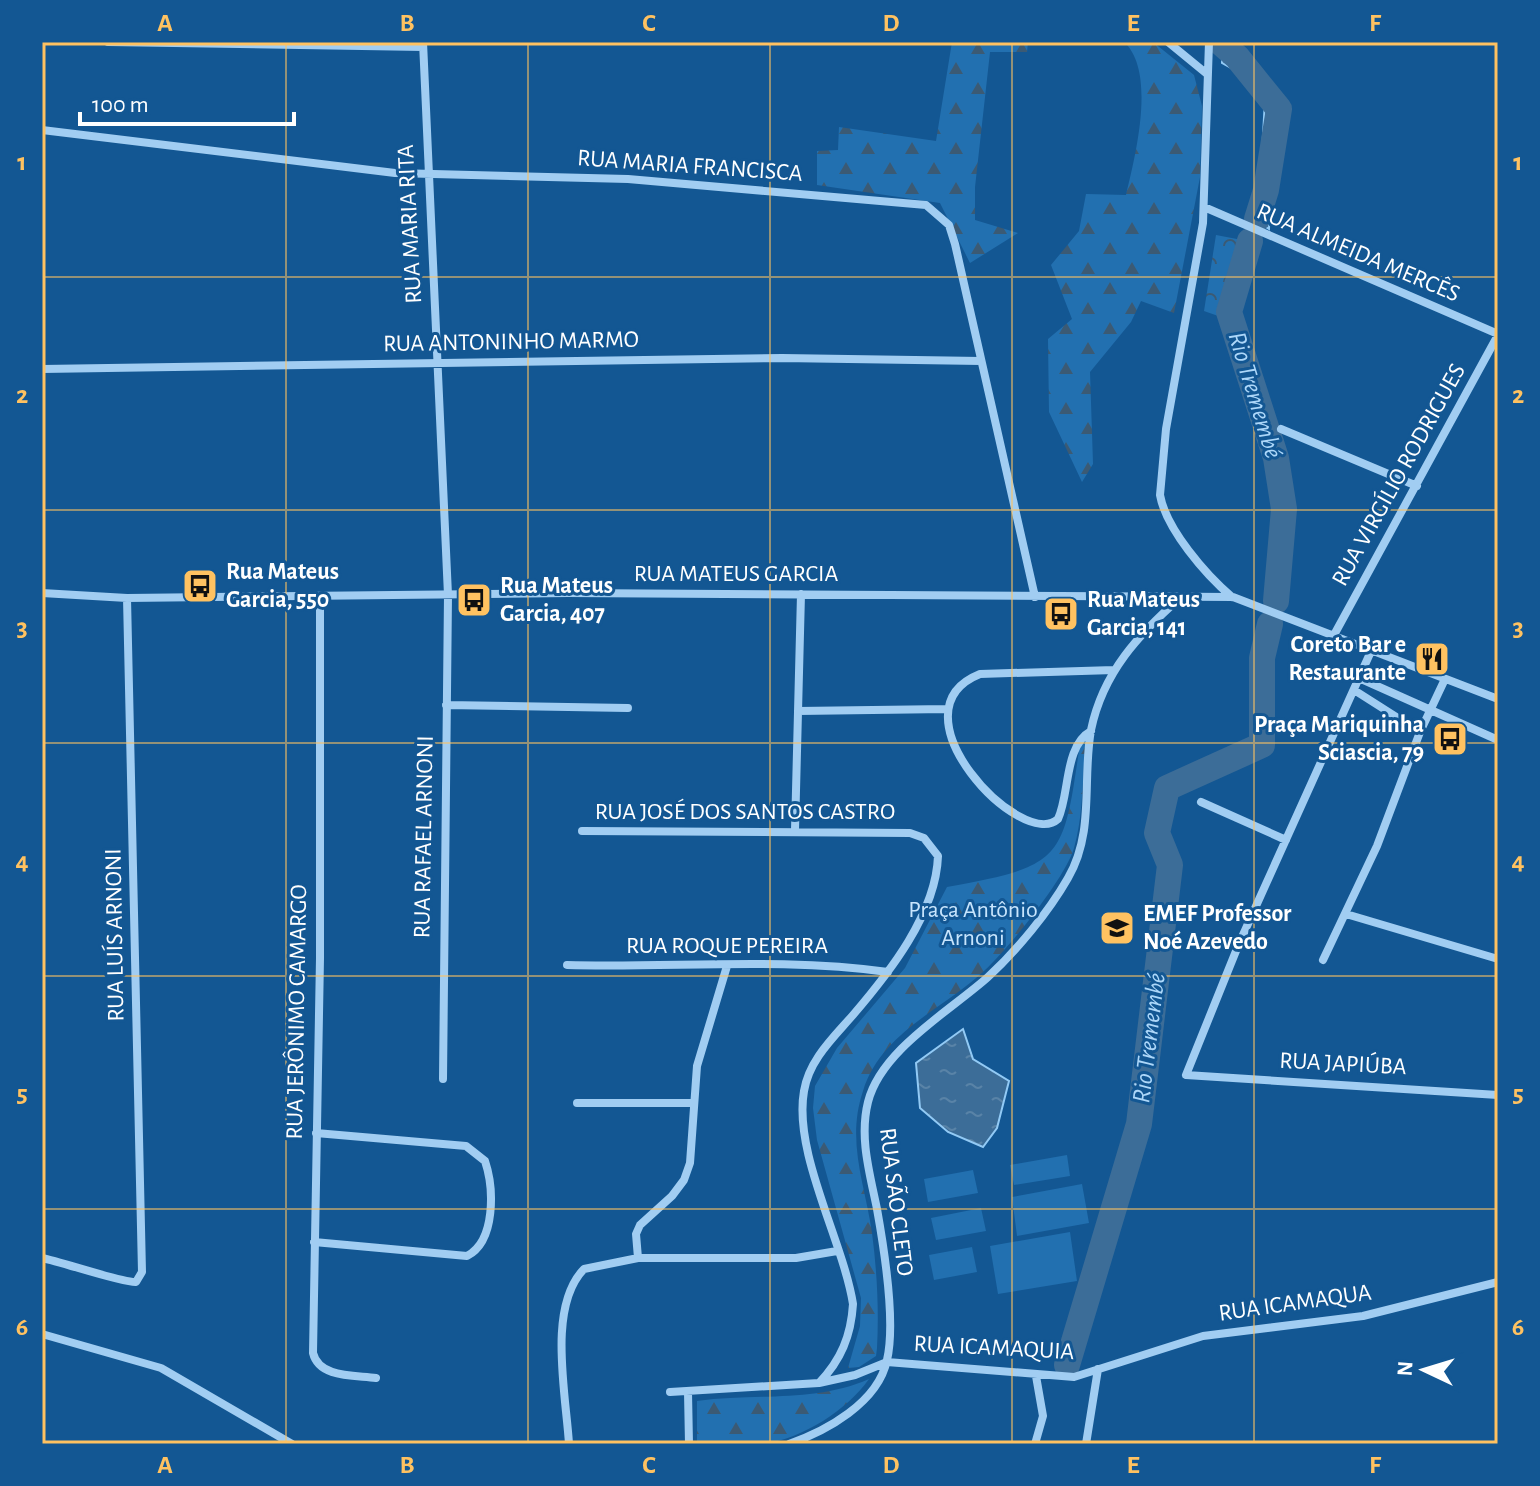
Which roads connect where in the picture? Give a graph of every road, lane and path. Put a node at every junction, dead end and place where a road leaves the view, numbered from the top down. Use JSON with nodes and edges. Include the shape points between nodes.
{"nodes":[{"id":1,"x":108,"y":42,"type":"edge"},
{"id":2,"x":1168,"y":42,"type":"edge"},
{"id":3,"x":1209,"y":42,"type":"edge"},
{"id":4,"x":423,"y":45,"type":"edge"},
{"id":5,"x":1207,"y":74,"type":"junction"},
{"id":6,"x":42,"y":130,"type":"edge"},
{"id":7,"x":427,"y":175,"type":"junction"},
{"id":8,"x":1204,"y":207,"type":"junction"},
{"id":9,"x":1498,"y":334,"type":"edge"},
{"id":10,"x":981,"y":361,"type":"junction"},
{"id":11,"x":438,"y":364,"type":"junction"},
{"id":12,"x":42,"y":369,"type":"edge"},
{"id":13,"x":1281,"y":429,"type":"dead end"},
{"id":14,"x":1417,"y":486,"type":"junction"},
{"id":15,"x":42,"y":593,"type":"edge"},
{"id":16,"x":801,"y":594,"type":"junction"},
{"id":17,"x":448,"y":595,"type":"junction"},
{"id":18,"x":320,"y":597,"type":"junction"},
{"id":19,"x":1035,"y":597,"type":"junction"},
{"id":20,"x":1181,"y":597,"type":"junction"},
{"id":21,"x":1233,"y":597,"type":"junction"},
{"id":22,"x":127,"y":598,"type":"junction"},
{"id":23,"x":1334,"y":635,"type":"junction"},
{"id":24,"x":1372,"y":649,"type":"junction"},
{"id":25,"x":1114,"y":670,"type":"junction"},
{"id":26,"x":1359,"y":678,"type":"junction"},
{"id":27,"x":1445,"y":679,"type":"junction"},
{"id":28,"x":1354,"y":690,"type":"junction"},
{"id":29,"x":1498,"y":699,"type":"edge"},
{"id":30,"x":446,"y":705,"type":"junction"},
{"id":31,"x":628,"y":708,"type":"dead end"},
{"id":32,"x":947,"y":709,"type":"junction"},
{"id":33,"x":798,"y":711,"type":"junction"},
{"id":34,"x":1432,"y":711,"type":"junction"},
{"id":35,"x":1091,"y":731,"type":"junction"},
{"id":36,"x":1420,"y":732,"type":"junction"},
{"id":37,"x":1498,"y":740,"type":"edge"},
{"id":38,"x":1201,"y":802,"type":"dead end"},
{"id":39,"x":795,"y":830,"type":"junction"},
{"id":40,"x":582,"y":831,"type":"dead end"},
{"id":41,"x":1286,"y":840,"type":"junction"},
{"id":42,"x":1346,"y":914,"type":"junction"},
{"id":43,"x":1498,"y":959,"type":"edge"},
{"id":44,"x":1323,"y":960,"type":"dead end"},
{"id":45,"x":567,"y":965,"type":"dead end"},
{"id":46,"x":727,"y":966,"type":"junction"},
{"id":47,"x":888,"y":972,"type":"junction"},
{"id":48,"x":443,"y":1079,"type":"dead end"},
{"id":49,"x":1498,"y":1095,"type":"edge"},
{"id":50,"x":577,"y":1103,"type":"dead end"},
{"id":51,"x":694,"y":1103,"type":"junction"},
{"id":52,"x":316,"y":1133,"type":"junction"},
{"id":53,"x":314,"y":1242,"type":"junction"},
{"id":54,"x":837,"y":1251,"type":"junction"},
{"id":55,"x":42,"y":1258,"type":"edge"},
{"id":56,"x":638,"y":1258,"type":"junction"},
{"id":57,"x":1498,"y":1282,"type":"edge"},
{"id":58,"x":42,"y":1334,"type":"edge"},
{"id":59,"x":887,"y":1362,"type":"junction"},
{"id":60,"x":1098,"y":1369,"type":"junction"},
{"id":61,"x":1036,"y":1376,"type":"junction"},
{"id":62,"x":376,"y":1378,"type":"dead end"},
{"id":63,"x":819,"y":1383,"type":"junction"},
{"id":64,"x":670,"y":1392,"type":"dead end"},
{"id":65,"x":688,"y":1392,"type":"junction"},
{"id":66,"x":292,"y":1444,"type":"edge"},
{"id":67,"x":569,"y":1444,"type":"edge"},
{"id":68,"x":689,"y":1444,"type":"edge"},
{"id":69,"x":789,"y":1444,"type":"edge"},
{"id":70,"x":1035,"y":1444,"type":"edge"},
{"id":71,"x":1086,"y":1444,"type":"edge"}],
"edges":[{"from":1,"to":4,"type":"street"},
{"from":2,"to":5,"type":"street"},
{"from":3,"to":5,"type":"street"},
{"from":4,"to":7,"type":"street","name":"RUA MARIA RITA"},
{"from":5,"to":8,"type":"street"},
{"from":6,"to":7,"type":"street","name":"RUA MARIA FRANCISCA"},
{"from":7,"to":10,"type":"street","name":"RUA MARIA FRANCISCA","via":[[642,180],[926,205],[949,225]]},
{"from":7,"to":11,"type":"street","name":"RUA MARIA RITA"},
{"from":8,"to":9,"type":"street","name":"RUA ALMEIDA MERCÊS"},
{"from":8,"to":21,"type":"street","via":[[1166,429],[1160,495],[1188,548]]},
{"from":9,"to":14,"type":"street","name":"RUA VIRGÍLIO RODRIGUES"},
{"from":10,"to":11,"type":"street","name":"RUA ANTONINHO MARMO","via":[[782,358]]},
{"from":10,"to":19,"type":"street","name":"RUA MARIA FRANCISCA"},
{"from":11,"to":12,"type":"street","name":"RUA ANTONINHO MARMO"},
{"from":11,"to":17,"type":"street","name":"RUA MARIA RITA"},
{"from":13,"to":14,"type":"street"},
{"from":14,"to":23,"type":"street","name":"RUA VIRGÍLIO RODRIGUES"},
{"from":15,"to":22,"type":"street","name":"RUA MATEUS GARCIA"},
{"from":16,"to":17,"type":"street","name":"RUA MATEUS GARCIA"},
{"from":16,"to":19,"type":"street","name":"RUA MATEUS GARCIA"},
{"from":16,"to":33,"type":"street"},
{"from":17,"to":18,"type":"street","name":"RUA MATEUS GARCIA"},
{"from":17,"to":30,"type":"street","name":"RUA RAFAEL ARNONI"},
{"from":18,"to":22,"type":"street","name":"RUA MATEUS GARCIA"},
{"from":18,"to":52,"type":"street","name":"RUA JERÔNIMO CAMARGO"},
{"from":19,"to":20,"type":"street","name":"RUA MATEUS GARCIA"},
{"from":20,"to":21,"type":"street","name":"RUA MATEUS GARCIA"},
{"from":20,"to":25,"type":"street","name":"RUA SÃO CLETO","via":[[1130,646]]},
{"from":21,"to":23,"type":"street","name":"RUA MATEUS GARCIA"},
{"from":22,"to":55,"type":"street","name":"RUA LUÍS ARNONI","via":[[142,1272],[136,1282],[125,1283]]},
{"from":23,"to":24,"type":"street","name":"RUA MATEUS GARCIA"},
{"from":24,"to":26,"type":"street"},
{"from":24,"to":27,"type":"street","name":"RUA MATEUS GARCIA"},
{"from":25,"to":32,"type":"street","via":[[980,674],[961,685]]},
{"from":25,"to":35,"type":"street","name":"RUA SÃO CLETO"},
{"from":26,"to":28,"type":"street"},
{"from":26,"to":34,"type":"street"},
{"from":27,"to":29,"type":"street","name":"RUA MATEUS GARCIA"},
{"from":27,"to":34,"type":"street"},
{"from":28,"to":36,"type":"street"},
{"from":28,"to":41,"type":"street"},
{"from":30,"to":31,"type":"street"},
{"from":30,"to":48,"type":"street","name":"RUA RAFAEL ARNONI"},
{"from":32,"to":33,"type":"street"},
{"from":32,"to":35,"type":"street","via":[[949,734],[961,760],[997,801],[1029,824],[1053,824],[1058,819],[1075,749]]},
{"from":33,"to":39,"type":"street"},
{"from":34,"to":36,"type":"street"},
{"from":34,"to":37,"type":"street"},
{"from":35,"to":59,"type":"street","name":"RUA SÃO CLETO","via":[[1086,816],[1068,879],[1005,958],[900,1051],[870,1093],[865,1146],[882,1242]]},
{"from":36,"to":42,"type":"street"},
{"from":38,"to":41,"type":"street"},
{"from":39,"to":40,"type":"street","name":"RUA JOSÉ DOS SANTOS CASTRO"},
{"from":39,"to":47,"type":"street","name":"RUA JOSÉ DOS SANTOS CASTRO","via":[[910,833],[924,838],[938,856],[928,898]]},
{"from":41,"to":49,"type":"street","name":"RUA JAPIÚBA","via":[[1186,1075]]},
{"from":42,"to":43,"type":"street"},
{"from":42,"to":44,"type":"street"},
{"from":45,"to":46,"type":"street","name":"RUA ROQUE PEREIRA"},
{"from":46,"to":47,"type":"street","name":"RUA ROQUE PEREIRA"},
{"from":46,"to":51,"type":"street","via":[[700,1049]]},
{"from":47,"to":54,"type":"street","name":"RUA JOSÉ DOS SANTOS CASTRO","via":[[821,1052],[804,1089],[804,1134]]},
{"from":50,"to":51,"type":"street"},
{"from":51,"to":56,"type":"street","via":[[694,1142],[684,1180],[640,1225]]},
{"from":52,"to":53,"type":"street","name":"RUA JERÔNIMO CAMARGO"},
{"from":52,"to":53,"type":"street","via":[[466,1146],[485,1161],[490,1199],[483,1241],[467,1256]]},
{"from":53,"to":62,"type":"street","name":"RUA JERÔNIMO CAMARGO","via":[[315,1362],[327,1371]]},
{"from":54,"to":56,"type":"street","via":[[796,1258]]},
{"from":54,"to":63,"type":"street","name":"RUA JOSÉ DOS SANTOS CASTRO","via":[[849,1284],[852,1321],[837,1364]]},
{"from":56,"to":67,"type":"street","via":[[584,1269],[567,1294],[562,1344]]},
{"from":57,"to":60,"type":"street","name":"RUA ICAMAQUA","via":[[1363,1316],[1203,1336]]},
{"from":58,"to":66,"type":"street","via":[[161,1368]]},
{"from":59,"to":61,"type":"street","name":"RUA ICAMAQUIA"},
{"from":59,"to":63,"type":"street"},
{"from":59,"to":69,"type":"street","via":[[873,1388],[844,1417]]},
{"from":60,"to":61,"type":"street","name":"RUA ICAMAQUIA","via":[[1074,1377]]},
{"from":60,"to":71,"type":"street"},
{"from":61,"to":70,"type":"street","via":[[1043,1416]]},
{"from":63,"to":65,"type":"street"},
{"from":64,"to":65,"type":"street"},
{"from":65,"to":68,"type":"street"}]}
